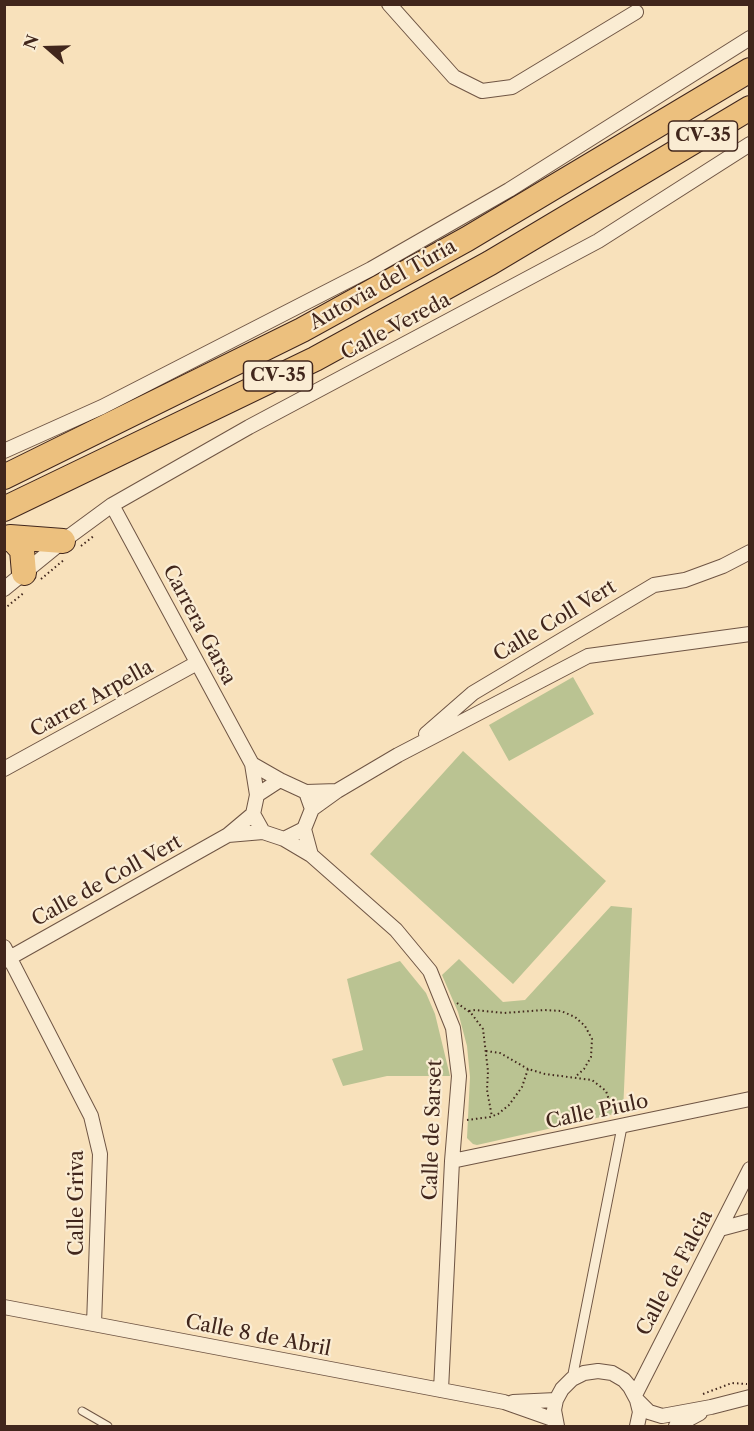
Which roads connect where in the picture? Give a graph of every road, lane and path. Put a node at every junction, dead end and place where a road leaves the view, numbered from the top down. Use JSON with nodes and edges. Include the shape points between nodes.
{"nodes":[{"id":1,"x":389,"y":4,"type":"edge"},
{"id":2,"x":636,"y":12,"type":"dead end"},
{"id":3,"x":750,"y":38,"type":"edge"},
{"id":4,"x":750,"y":70,"type":"edge"},
{"id":5,"x":750,"y":108,"type":"edge"},
{"id":6,"x":750,"y":144,"type":"edge"},
{"id":7,"x":4,"y":451,"type":"edge"},
{"id":8,"x":4,"y":477,"type":"edge"},
{"id":9,"x":5,"y":509,"type":"edge"},
{"id":10,"x":115,"y":511,"type":"junction"},
{"id":11,"x":7,"y":538,"type":"edge"},
{"id":12,"x":68,"y":550,"type":"junction"},
{"id":13,"x":750,"y":552,"type":"edge"},
{"id":14,"x":32,"y":580,"type":"junction"},
{"id":15,"x":4,"y":589,"type":"edge"},
{"id":16,"x":4,"y":609,"type":"edge"},
{"id":17,"x":750,"y":634,"type":"edge"},
{"id":18,"x":197,"y":663,"type":"junction"},
{"id":19,"x":398,"y":755,"type":"junction"},
{"id":20,"x":252,"y":764,"type":"junction"},
{"id":21,"x":4,"y":770,"type":"edge"},
{"id":22,"x":280,"y":780,"type":"junction"},
{"id":23,"x":337,"y":791,"type":"junction"},
{"id":24,"x":306,"y":792,"type":"junction"},
{"id":25,"x":256,"y":795,"type":"junction"},
{"id":26,"x":312,"y":809,"type":"junction"},
{"id":27,"x":253,"y":814,"type":"junction"},
{"id":28,"x":304,"y":829,"type":"junction"},
{"id":29,"x":263,"y":832,"type":"junction"},
{"id":30,"x":228,"y":835,"type":"junction"},
{"id":31,"x":284,"y":839,"type":"junction"},
{"id":32,"x":311,"y":855,"type":"junction"},
{"id":33,"x":6,"y":955,"type":"edge"},
{"id":34,"x":453,"y":1000,"type":"dead end"},
{"id":35,"x":469,"y":1011,"type":"junction"},
{"id":36,"x":486,"y":1051,"type":"junction"},
{"id":37,"x":528,"y":1068,"type":"junction"},
{"id":38,"x":575,"y":1077,"type":"junction"},
{"id":39,"x":750,"y":1099,"type":"edge"},
{"id":40,"x":492,"y":1117,"type":"junction"},
{"id":41,"x":608,"y":1117,"type":"dead end"},
{"id":42,"x":467,"y":1120,"type":"dead end"},
{"id":43,"x":622,"y":1127,"type":"junction"},
{"id":44,"x":452,"y":1161,"type":"junction"},
{"id":45,"x":750,"y":1169,"type":"edge"},
{"id":46,"x":750,"y":1221,"type":"edge"},
{"id":47,"x":720,"y":1229,"type":"junction"},
{"id":48,"x":4,"y":1307,"type":"edge"},
{"id":49,"x":94,"y":1324,"type":"junction"},
{"id":50,"x":572,"y":1379,"type":"junction"},
{"id":51,"x":750,"y":1384,"type":"edge"},
{"id":52,"x":441,"y":1390,"type":"junction"},
{"id":53,"x":698,"y":1396,"type":"dead end"},
{"id":54,"x":636,"y":1397,"type":"junction"},
{"id":55,"x":750,"y":1398,"type":"edge"},
{"id":56,"x":556,"y":1400,"type":"junction"},
{"id":57,"x":504,"y":1402,"type":"junction"},
{"id":58,"x":711,"y":1407,"type":"junction"},
{"id":59,"x":82,"y":1411,"type":"dead end"},
{"id":60,"x":556,"y":1423,"type":"edge"},
{"id":61,"x":108,"y":1426,"type":"edge"},
{"id":62,"x":637,"y":1426,"type":"edge"},
{"id":63,"x":676,"y":1426,"type":"edge"}],
"edges":[{"from":1,"to":2,"type":"street","via":[[454,77],[482,91],[512,87]]},
{"from":3,"to":7,"type":"street","via":[[509,190],[371,268],[102,407]]},
{"from":4,"to":8,"type":"highway","name":"Autovia del Túria","number":"CV-35","via":[[467,239],[302,330]]},
{"from":5,"to":9,"type":"highway","name":"Autovia del Túria","number":"CV-35","via":[[490,263],[315,359]]},
{"from":6,"to":10,"type":"street","name":"Calle Vereda","via":[[598,241],[249,427]]},
{"from":10,"to":12,"type":"street","name":"Calle Vereda"},
{"from":10,"to":12,"type":"path"},
{"from":10,"to":18,"type":"street","name":"Carrera Garsa"},
{"from":11,"to":12,"type":"highway"},
{"from":11,"to":14,"type":"highway","via":[[22,550]]},
{"from":12,"to":14,"type":"street","name":"Calle Vereda"},
{"from":12,"to":14,"type":"path"},
{"from":13,"to":19,"type":"street","name":"Calle Coll Vert","via":[[685,580],[654,585],[473,693]]},
{"from":14,"to":15,"type":"street","name":"Calle Vereda"},
{"from":14,"to":16,"type":"path"},
{"from":17,"to":19,"type":"street","name":"Calle Coll Vert","via":[[588,656]]},
{"from":18,"to":20,"type":"street","name":"Carrera Garsa"},
{"from":18,"to":21,"type":"street","name":"Carrer Arpella"},
{"from":19,"to":23,"type":"street","name":"Calle Coll Vert"},
{"from":20,"to":22,"type":"street"},
{"from":20,"to":25,"type":"street","name":"Carrera Garsa"},
{"from":22,"to":24,"type":"street"},
{"from":22,"to":25,"type":"street"},
{"from":23,"to":24,"type":"street","name":"Calle Coll Vert"},
{"from":23,"to":26,"type":"street","name":"Calle Coll Vert"},
{"from":24,"to":26,"type":"street"},
{"from":25,"to":27,"type":"street"},
{"from":26,"to":28,"type":"street"},
{"from":27,"to":29,"type":"street"},
{"from":27,"to":30,"type":"street","name":"Calle de Coll Vert"},
{"from":28,"to":31,"type":"street"},
{"from":28,"to":32,"type":"street"},
{"from":29,"to":30,"type":"street","name":"Calle de Coll Vert"},
{"from":29,"to":31,"type":"street"},
{"from":30,"to":33,"type":"street","name":"Calle de Coll Vert"},
{"from":31,"to":32,"type":"street","name":"Calle de Sarset"},
{"from":32,"to":44,"type":"street","name":"Calle de Sarset","via":[[396,930],[430,971],[453,1028],[459,1076]]},
{"from":33,"to":49,"type":"street","name":"Calle Griva","via":[[91,1116],[100,1154]]},
{"from":34,"to":35,"type":"path"},
{"from":35,"to":36,"type":"path","via":[[483,1029]]},
{"from":35,"to":38,"type":"path","via":[[544,1010],[575,1017],[592,1038],[591,1057]]},
{"from":36,"to":37,"type":"path","via":[[500,1053]]},
{"from":36,"to":40,"type":"path"},
{"from":37,"to":38,"type":"path"},
{"from":37,"to":40,"type":"path","via":[[522,1087],[509,1105]]},
{"from":38,"to":41,"type":"path","via":[[592,1080],[606,1091]]},
{"from":39,"to":43,"type":"street","name":"Calle Piulo"},
{"from":40,"to":42,"type":"path"},
{"from":43,"to":44,"type":"street","name":"Calle Piulo"},
{"from":43,"to":50,"type":"street"},
{"from":44,"to":52,"type":"street","name":"Calle de Sarset"},
{"from":45,"to":47,"type":"street","name":"Calle de Falcia"},
{"from":46,"to":47,"type":"street"},
{"from":47,"to":54,"type":"street","name":"Calle de Falcia"},
{"from":48,"to":49,"type":"street","name":"Calle 8 de Abril"},
{"from":49,"to":52,"type":"street","name":"Calle 8 de Abril"},
{"from":50,"to":54,"type":"street","via":[[584,1373],[612,1373],[624,1380]]},
{"from":50,"to":56,"type":"street"},
{"from":51,"to":53,"type":"path","via":[[732,1383]]},
{"from":52,"to":57,"type":"street","name":"Calle 8 de Abril"},
{"from":54,"to":58,"type":"street","via":[[649,1412],[662,1416]]},
{"from":54,"to":62,"type":"street","via":[[640,1412]]},
{"from":55,"to":58,"type":"street"},
{"from":56,"to":57,"type":"street","name":"Calle 8 de Abril"},
{"from":56,"to":60,"type":"street"},
{"from":57,"to":60,"type":"street","name":"Calle 8 de Abril"},
{"from":58,"to":63,"type":"street"},
{"from":59,"to":61,"type":"lane"}]}
